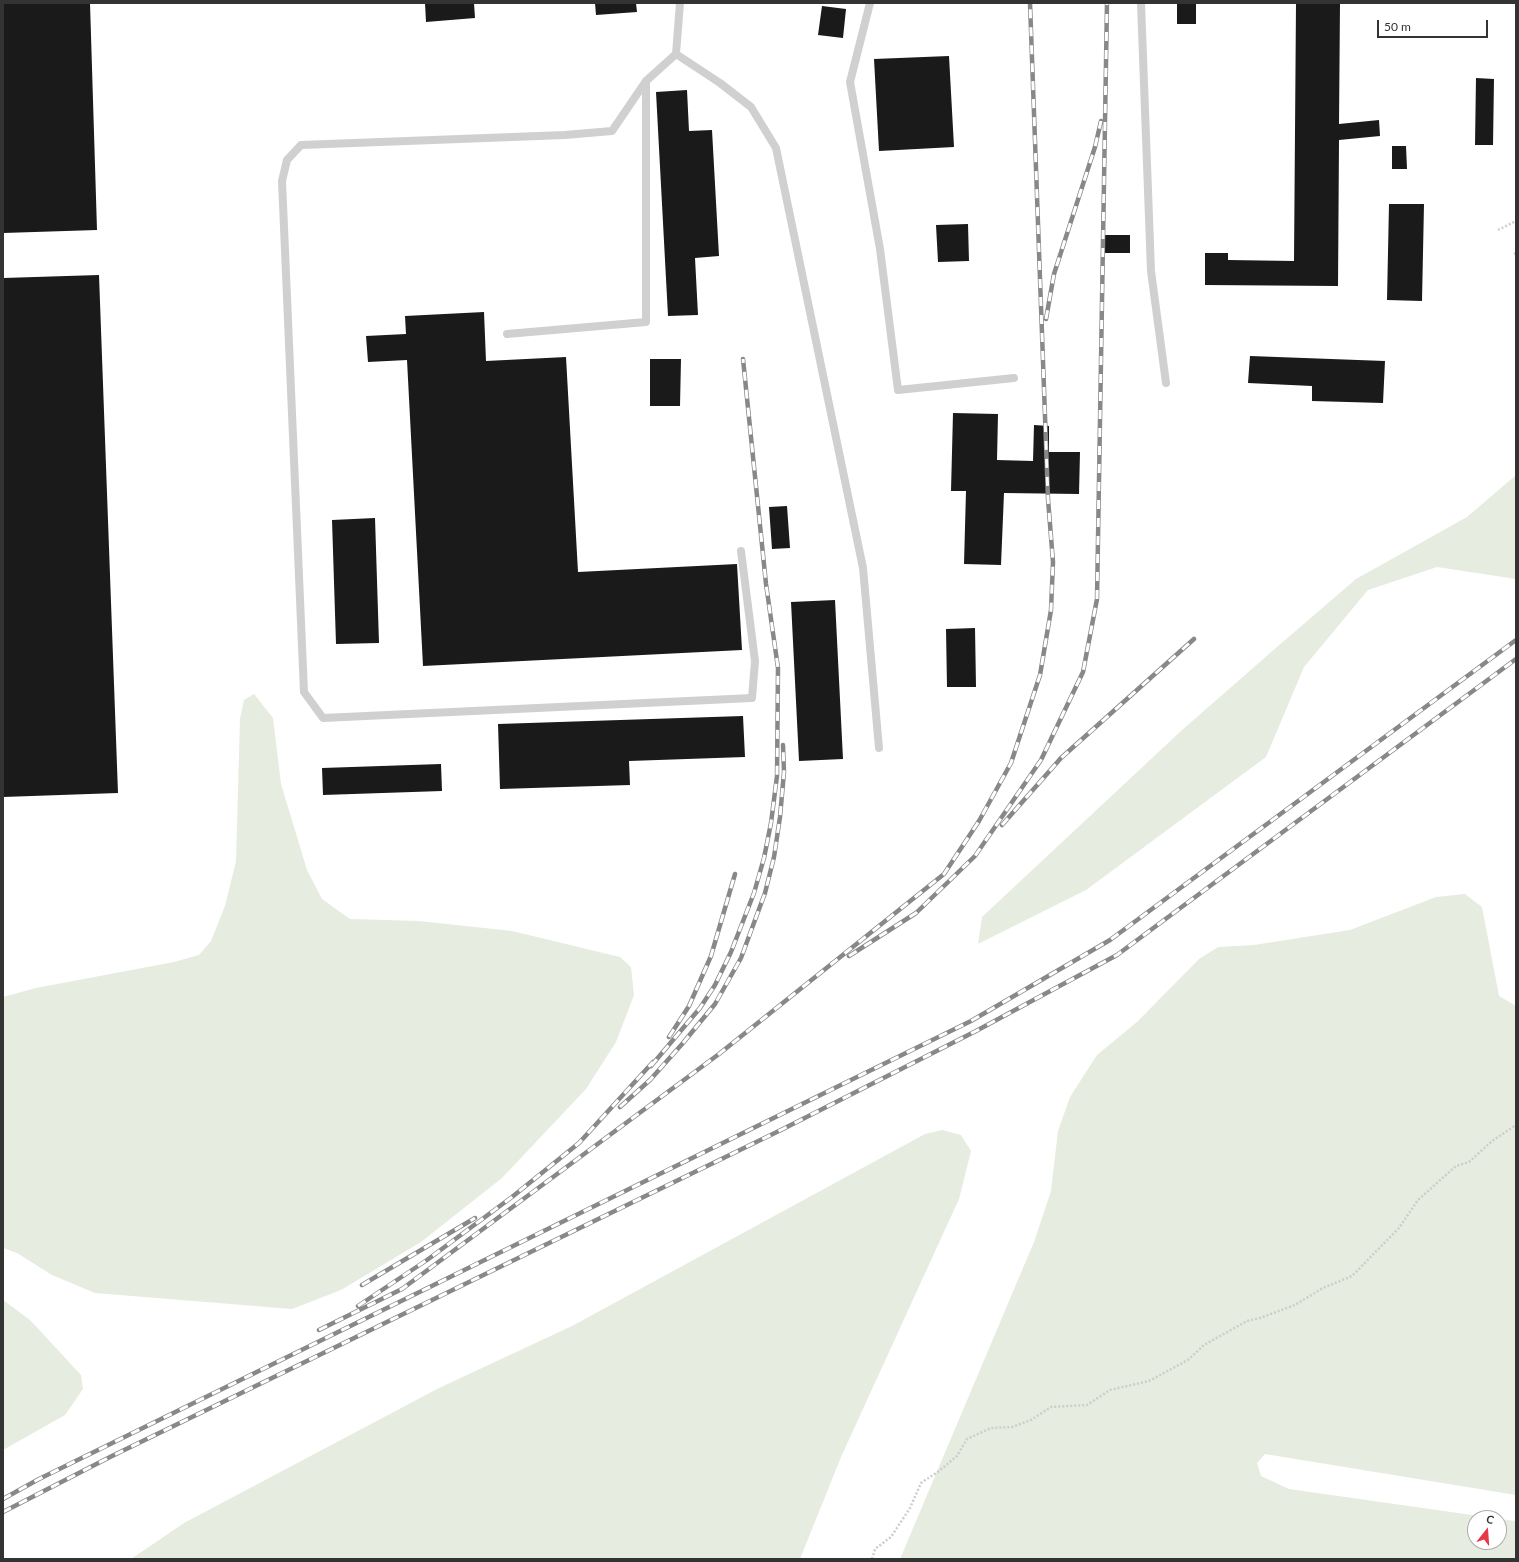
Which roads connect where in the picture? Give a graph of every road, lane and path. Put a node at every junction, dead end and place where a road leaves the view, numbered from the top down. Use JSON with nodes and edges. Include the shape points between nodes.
{"nodes":[{"id":1,"x":680,"y":3,"type":"edge"},
{"id":2,"x":870,"y":3,"type":"edge"},
{"id":3,"x":1141,"y":3,"type":"edge"},
{"id":4,"x":676,"y":54,"type":"junction"},
{"id":5,"x":646,"y":81,"type":"junction"},
{"id":6,"x":1516,"y":221,"type":"edge"},
{"id":7,"x":1498,"y":230,"type":"dead end"},
{"id":8,"x":507,"y":334,"type":"dead end"},
{"id":9,"x":1014,"y":378,"type":"dead end"},
{"id":10,"x":1166,"y":383,"type":"dead end"},
{"id":11,"x":741,"y":550,"type":"dead end"},
{"id":12,"x":879,"y":748,"type":"dead end"},
{"id":13,"x":1516,"y":1125,"type":"edge"},
{"id":14,"x":872,"y":1559,"type":"edge"}],
"edges":[{"from":1,"to":4,"type":"lane"},
{"from":2,"to":9,"type":"lane","via":[[850,82],[880,249],[898,390]]},
{"from":3,"to":10,"type":"lane","via":[[1151,271]]},
{"from":4,"to":5,"type":"lane"},
{"from":4,"to":12,"type":"lane","via":[[751,107],[776,148],[863,568]]},
{"from":5,"to":8,"type":"lane","via":[[646,322]]},
{"from":5,"to":11,"type":"lane","via":[[612,131],[301,145],[287,160],[282,181],[304,692],[323,718],[752,698],[755,661]]},
{"from":6,"to":7,"type":"path"},
{"from":13,"to":14,"type":"path","via":[[1492,1141],[1469,1162],[1456,1166],[1418,1200],[1399,1228],[1352,1276],[1323,1288],[1295,1305],[1247,1321],[1204,1345],[1188,1360],[1149,1381],[1110,1390],[1087,1405],[1051,1407],[1031,1420],[1012,1427],[991,1428],[967,1440],[957,1456],[921,1483],[910,1508],[891,1537],[875,1549]]}]}
